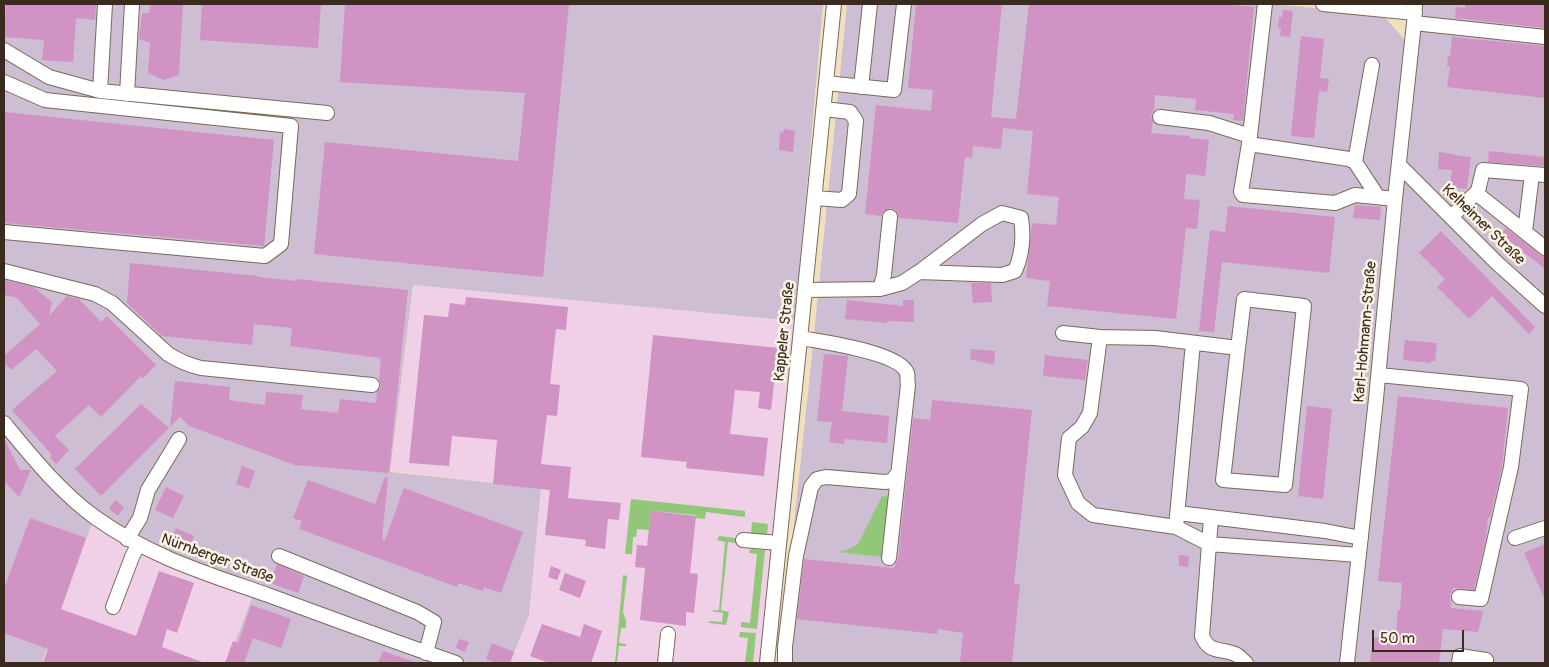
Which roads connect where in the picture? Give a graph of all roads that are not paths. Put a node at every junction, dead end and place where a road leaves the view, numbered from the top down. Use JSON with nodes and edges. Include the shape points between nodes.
{"nodes":[{"id":1,"x":105,"y":4,"type":"edge"},
{"id":2,"x":132,"y":4,"type":"edge"},
{"id":3,"x":834,"y":4,"type":"edge"},
{"id":4,"x":870,"y":4,"type":"edge"},
{"id":5,"x":904,"y":4,"type":"edge"},
{"id":6,"x":1265,"y":4,"type":"edge"},
{"id":7,"x":1323,"y":4,"type":"edge"},
{"id":8,"x":1415,"y":13,"type":"edge"},
{"id":9,"x":1545,"y":37,"type":"edge"},
{"id":10,"x":4,"y":50,"type":"edge"},
{"id":11,"x":1372,"y":65,"type":"dead end"},
{"id":12,"x":4,"y":82,"type":"edge"},
{"id":13,"x":826,"y":83,"type":"junction"},
{"id":14,"x":861,"y":86,"type":"junction"},
{"id":15,"x":100,"y":91,"type":"junction"},
{"id":16,"x":126,"y":94,"type":"junction"},
{"id":17,"x":824,"y":109,"type":"junction"},
{"id":18,"x":327,"y":114,"type":"dead end"},
{"id":19,"x":1160,"y":117,"type":"dead end"},
{"id":20,"x":1250,"y":140,"type":"junction"},
{"id":21,"x":1355,"y":162,"type":"junction"},
{"id":22,"x":1399,"y":165,"type":"junction"},
{"id":23,"x":1538,"y":174,"type":"edge"},
{"id":24,"x":1476,"y":193,"type":"junction"},
{"id":25,"x":1378,"y":196,"type":"junction"},
{"id":26,"x":815,"y":198,"type":"junction"},
{"id":27,"x":1395,"y":199,"type":"junction"},
{"id":28,"x":890,"y":217,"type":"dead end"},
{"id":29,"x":1451,"y":217,"type":"junction"},
{"id":30,"x":4,"y":232,"type":"edge"},
{"id":31,"x":1525,"y":232,"type":"junction"},
{"id":32,"x":1545,"y":247,"type":"edge"},
{"id":33,"x":4,"y":271,"type":"edge"},
{"id":34,"x":919,"y":272,"type":"junction"},
{"id":35,"x":805,"y":290,"type":"junction"},
{"id":36,"x":880,"y":290,"type":"junction"},
{"id":37,"x":1545,"y":306,"type":"edge"},
{"id":38,"x":1064,"y":333,"type":"dead end"},
{"id":39,"x":1100,"y":337,"type":"junction"},
{"id":40,"x":800,"y":338,"type":"junction"},
{"id":41,"x":1193,"y":343,"type":"junction"},
{"id":42,"x":1238,"y":348,"type":"junction"},
{"id":43,"x":1378,"y":375,"type":"junction"},
{"id":44,"x":372,"y":385,"type":"dead end"},
{"id":45,"x":4,"y":424,"type":"edge"},
{"id":46,"x":179,"y":439,"type":"dead end"},
{"id":47,"x":898,"y":473,"type":"junction"},
{"id":48,"x":1212,"y":518,"type":"junction"},
{"id":49,"x":1177,"y":520,"type":"junction"},
{"id":50,"x":1545,"y":528,"type":"edge"},
{"id":51,"x":1361,"y":538,"type":"junction"},
{"id":52,"x":1515,"y":538,"type":"dead end"},
{"id":53,"x":743,"y":540,"type":"dead end"},
{"id":54,"x":133,"y":542,"type":"junction"},
{"id":55,"x":779,"y":543,"type":"junction"},
{"id":56,"x":1209,"y":544,"type":"junction"},
{"id":57,"x":1359,"y":555,"type":"junction"},
{"id":58,"x":279,"y":556,"type":"dead end"},
{"id":59,"x":890,"y":558,"type":"dead end"},
{"id":60,"x":1459,"y":598,"type":"dead end"},
{"id":61,"x":113,"y":607,"type":"dead end"},
{"id":62,"x":668,"y":634,"type":"dead end"},
{"id":63,"x":426,"y":653,"type":"junction"},
{"id":64,"x":456,"y":663,"type":"edge"},
{"id":65,"x":665,"y":663,"type":"edge"},
{"id":66,"x":767,"y":663,"type":"edge"},
{"id":67,"x":785,"y":663,"type":"edge"},
{"id":68,"x":1246,"y":663,"type":"edge"},
{"id":69,"x":1347,"y":663,"type":"edge"},
{"id":70,"x":1459,"y":663,"type":"edge"},
{"id":71,"x":1486,"y":663,"type":"edge"}],
"edges":[{"from":1,"to":15,"type":"street"},
{"from":2,"to":16,"type":"street"},
{"from":3,"to":13,"type":"street","name":"Kappeler Straße"},
{"from":4,"to":14,"type":"street"},
{"from":5,"to":14,"type":"street","via":[[894,90]]},
{"from":6,"to":20,"type":"street"},
{"from":7,"to":8,"type":"street"},
{"from":8,"to":9,"type":"street"},
{"from":8,"to":22,"type":"street","name":"Karl-Hohmann-Straße"},
{"from":10,"to":15,"type":"street","via":[[49,77]]},
{"from":11,"to":21,"type":"street"},
{"from":12,"to":30,"type":"street","via":[[45,100],[291,126],[281,244],[265,256]]},
{"from":13,"to":14,"type":"street"},
{"from":13,"to":17,"type":"street","name":"Kappeler Straße"},
{"from":15,"to":16,"type":"street"},
{"from":16,"to":18,"type":"street"},
{"from":17,"to":26,"type":"street","name":"Kappeler Straße"},
{"from":17,"to":26,"type":"street","via":[[850,112],[856,121],[849,194],[842,200]]},
{"from":19,"to":20,"type":"street","via":[[1209,123]]},
{"from":20,"to":21,"type":"street"},
{"from":20,"to":25,"type":"street","via":[[1243,195],[1335,203],[1355,195]]},
{"from":21,"to":25,"type":"street"},
{"from":22,"to":27,"type":"street","name":"Karl-Hohmann-Straße"},
{"from":22,"to":29,"type":"street","name":"Kelheimer Straße"},
{"from":23,"to":24,"type":"street","via":[[1483,170]]},
{"from":23,"to":31,"type":"street"},
{"from":24,"to":29,"type":"street"},
{"from":24,"to":31,"type":"street"},
{"from":25,"to":27,"type":"street"},
{"from":26,"to":35,"type":"street","name":"Kappeler Straße"},
{"from":27,"to":43,"type":"street","name":"Karl-Hohmann-Straße"},
{"from":28,"to":36,"type":"street"},
{"from":29,"to":37,"type":"street","name":"Kelheimer Straße"},
{"from":31,"to":32,"type":"street"},
{"from":33,"to":44,"type":"street","via":[[95,294],[112,303],[168,354],[188,365]]},
{"from":34,"to":34,"type":"street","via":[[982,224],[1002,213],[1021,218],[1023,236],[1020,258],[1014,271],[1002,275]]},
{"from":34,"to":36,"type":"street","via":[[902,283]]},
{"from":35,"to":36,"type":"street"},
{"from":35,"to":40,"type":"street","name":"Kappeler Straße"},
{"from":38,"to":39,"type":"street"},
{"from":39,"to":41,"type":"street","via":[[1155,338]]},
{"from":39,"to":49,"type":"street","via":[[1090,413],[1082,427],[1069,438],[1065,475],[1078,504],[1093,515]]},
{"from":40,"to":47,"type":"street","via":[[871,352],[897,363],[907,372]]},
{"from":40,"to":55,"type":"street","name":"Kappeler Straße"},
{"from":41,"to":42,"type":"street"},
{"from":41,"to":49,"type":"street"},
{"from":42,"to":42,"type":"street","via":[[1223,480],[1285,485],[1304,306],[1244,299]]},
{"from":43,"to":51,"type":"street","name":"Karl-Hohmann-Straße"},
{"from":43,"to":60,"type":"street","via":[[1520,389],[1511,467],[1481,599]]},
{"from":45,"to":54,"type":"street","name":"Nürnberger Straße","via":[[74,499],[94,517]]},
{"from":46,"to":54,"type":"street","via":[[148,490]]},
{"from":47,"to":59,"type":"street"},
{"from":47,"to":67,"type":"street","via":[[892,481],[885,482],[826,477],[817,479],[810,487],[796,556]]},
{"from":48,"to":49,"type":"street"},
{"from":48,"to":51,"type":"street"},
{"from":48,"to":56,"type":"street"},
{"from":49,"to":56,"type":"street"},
{"from":50,"to":52,"type":"street"},
{"from":51,"to":57,"type":"street","name":"Karl-Hohmann-Straße"},
{"from":53,"to":55,"type":"street"},
{"from":54,"to":61,"type":"street","via":[[132,557]]},
{"from":54,"to":63,"type":"street","name":"Nürnberger Straße","via":[[180,564]]},
{"from":55,"to":66,"type":"street","name":"Kappeler Straße"},
{"from":56,"to":57,"type":"street"},
{"from":56,"to":68,"type":"street","via":[[1202,636],[1210,648],[1236,654]]},
{"from":57,"to":69,"type":"street","name":"Karl-Hohmann-Straße"},
{"from":58,"to":63,"type":"street","via":[[417,612],[434,622]]},
{"from":62,"to":65,"type":"street"},
{"from":63,"to":64,"type":"street","name":"Nürnberger Straße"},
{"from":70,"to":71,"type":"street","via":[[1460,656],[1486,660]]}]}
